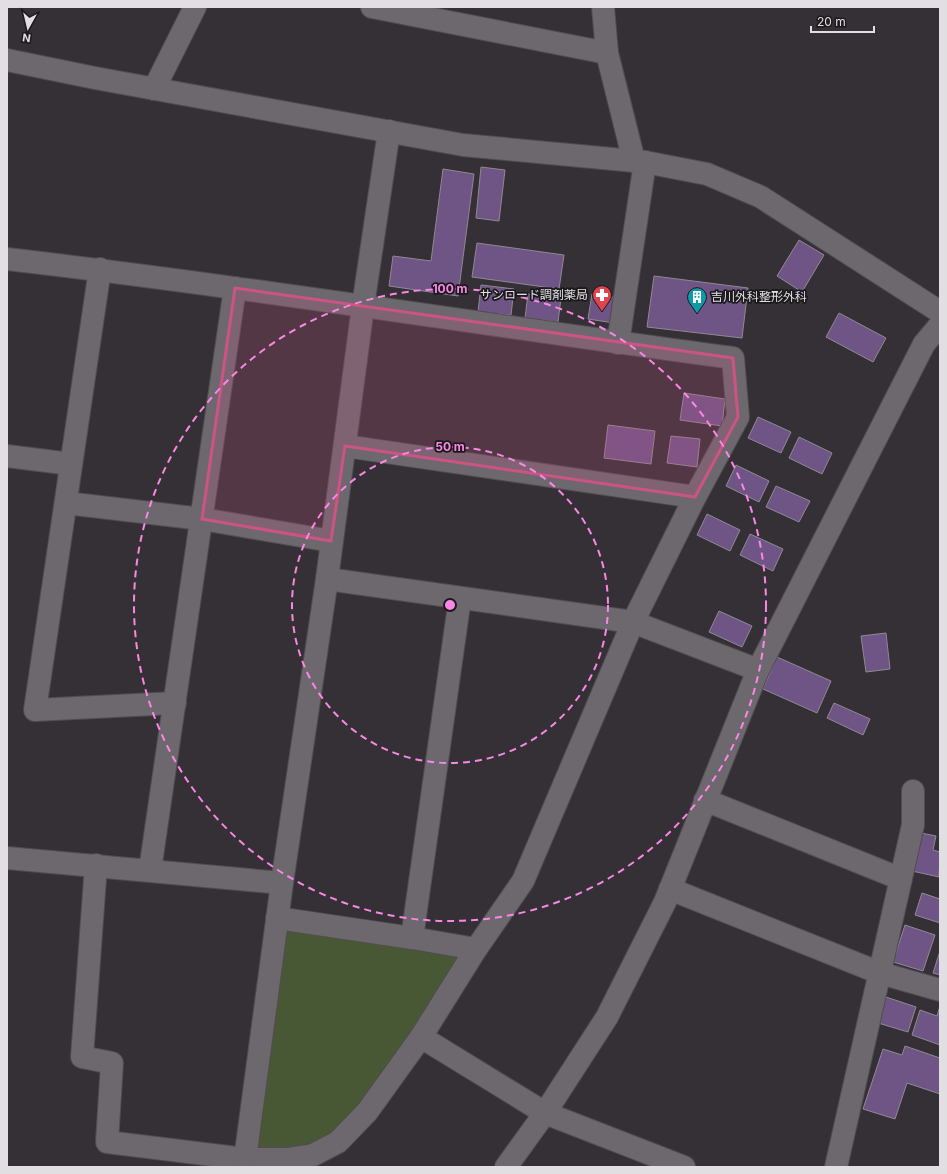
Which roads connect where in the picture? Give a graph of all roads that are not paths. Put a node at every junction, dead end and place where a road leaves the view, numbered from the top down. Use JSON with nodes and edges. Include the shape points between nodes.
{"nodes":[{"id":1,"x":195,"y":7,"type":"edge"},
{"id":2,"x":372,"y":7,"type":"edge"},
{"id":3,"x":603,"y":7,"type":"edge"},
{"id":4,"x":607,"y":52,"type":"junction"},
{"id":5,"x":7,"y":60,"type":"edge"},
{"id":6,"x":154,"y":88,"type":"junction"},
{"id":7,"x":389,"y":132,"type":"junction"},
{"id":8,"x":640,"y":162,"type":"junction"},
{"id":9,"x":7,"y":259,"type":"edge"},
{"id":10,"x":100,"y":269,"type":"junction"},
{"id":11,"x":235,"y":288,"type":"junction"},
{"id":12,"x":363,"y":306,"type":"junction"},
{"id":13,"x":940,"y":312,"type":"edge"},
{"id":14,"x":940,"y":325,"type":"edge"},
{"id":15,"x":618,"y":343,"type":"junction"},
{"id":16,"x":345,"y":446,"type":"junction"},
{"id":17,"x":7,"y":456,"type":"edge"},
{"id":18,"x":71,"y":464,"type":"junction"},
{"id":19,"x":695,"y":497,"type":"junction"},
{"id":20,"x":66,"y":503,"type":"junction"},
{"id":21,"x":202,"y":519,"type":"junction"},
{"id":22,"x":331,"y":541,"type":"junction"},
{"id":23,"x":327,"y":579,"type":"junction"},
{"id":24,"x":460,"y":598,"type":"junction"},
{"id":25,"x":633,"y":622,"type":"junction"},
{"id":26,"x":758,"y":670,"type":"junction"},
{"id":27,"x":175,"y":703,"type":"junction"},
{"id":28,"x":913,"y":791,"type":"dead end"},
{"id":29,"x":705,"y":800,"type":"junction"},
{"id":30,"x":7,"y":858,"type":"edge"},
{"id":31,"x":96,"y":865,"type":"junction"},
{"id":32,"x":150,"y":870,"type":"junction"},
{"id":33,"x":901,"y":879,"type":"junction"},
{"id":34,"x":282,"y":883,"type":"junction"},
{"id":35,"x":670,"y":889,"type":"junction"},
{"id":36,"x":278,"y":918,"type":"junction"},
{"id":37,"x":412,"y":938,"type":"junction"},
{"id":38,"x":476,"y":949,"type":"junction"},
{"id":39,"x":880,"y":973,"type":"junction"},
{"id":40,"x":940,"y":990,"type":"edge"},
{"id":41,"x":421,"y":1037,"type":"junction"},
{"id":42,"x":545,"y":1112,"type":"junction"},
{"id":43,"x":245,"y":1163,"type":"edge"},
{"id":44,"x":506,"y":1167,"type":"edge"},
{"id":45,"x":684,"y":1167,"type":"edge"},
{"id":46,"x":836,"y":1167,"type":"edge"}],
"edges":[{"from":1,"to":6,"type":"street"},
{"from":2,"to":4,"type":"street"},
{"from":3,"to":4,"type":"street"},
{"from":4,"to":8,"type":"street"},
{"from":5,"to":6,"type":"street"},
{"from":6,"to":7,"type":"street"},
{"from":7,"to":8,"type":"street","via":[[463,145]]},
{"from":7,"to":12,"type":"street"},
{"from":8,"to":13,"type":"street","via":[[707,174],[761,197]]},
{"from":8,"to":15,"type":"street"},
{"from":9,"to":10,"type":"street"},
{"from":10,"to":11,"type":"street"},
{"from":10,"to":18,"type":"street"},
{"from":11,"to":12,"type":"street"},
{"from":11,"to":21,"type":"street"},
{"from":12,"to":15,"type":"street"},
{"from":12,"to":16,"type":"street"},
{"from":14,"to":26,"type":"street","via":[[924,344]]},
{"from":15,"to":19,"type":"street","via":[[733,358],[738,417]]},
{"from":16,"to":19,"type":"street"},
{"from":16,"to":22,"type":"street"},
{"from":17,"to":18,"type":"street"},
{"from":18,"to":20,"type":"street"},
{"from":19,"to":25,"type":"street"},
{"from":20,"to":21,"type":"street"},
{"from":20,"to":27,"type":"street","via":[[35,710]]},
{"from":21,"to":22,"type":"street"},
{"from":21,"to":27,"type":"street"},
{"from":22,"to":23,"type":"street"},
{"from":23,"to":24,"type":"street"},
{"from":23,"to":34,"type":"street"},
{"from":24,"to":25,"type":"street"},
{"from":24,"to":37,"type":"street"},
{"from":25,"to":26,"type":"street"},
{"from":25,"to":38,"type":"street","via":[[523,880]]},
{"from":26,"to":29,"type":"street"},
{"from":27,"to":32,"type":"street"},
{"from":28,"to":33,"type":"street","via":[[913,824]]},
{"from":29,"to":33,"type":"street"},
{"from":29,"to":35,"type":"street"},
{"from":30,"to":31,"type":"street"},
{"from":31,"to":32,"type":"street"},
{"from":31,"to":43,"type":"street","via":[[82,1058],[112,1063],[107,1142]]},
{"from":32,"to":34,"type":"street"},
{"from":33,"to":39,"type":"street"},
{"from":34,"to":36,"type":"street"},
{"from":35,"to":39,"type":"street"},
{"from":35,"to":42,"type":"street","via":[[607,1017]]},
{"from":36,"to":37,"type":"street"},
{"from":36,"to":43,"type":"street"},
{"from":37,"to":38,"type":"street"},
{"from":38,"to":41,"type":"street"},
{"from":39,"to":40,"type":"street"},
{"from":39,"to":46,"type":"street"},
{"from":41,"to":42,"type":"street"},
{"from":41,"to":43,"type":"street","via":[[367,1112],[338,1142],[312,1155]]},
{"from":42,"to":44,"type":"street"},
{"from":42,"to":45,"type":"street"}]}
